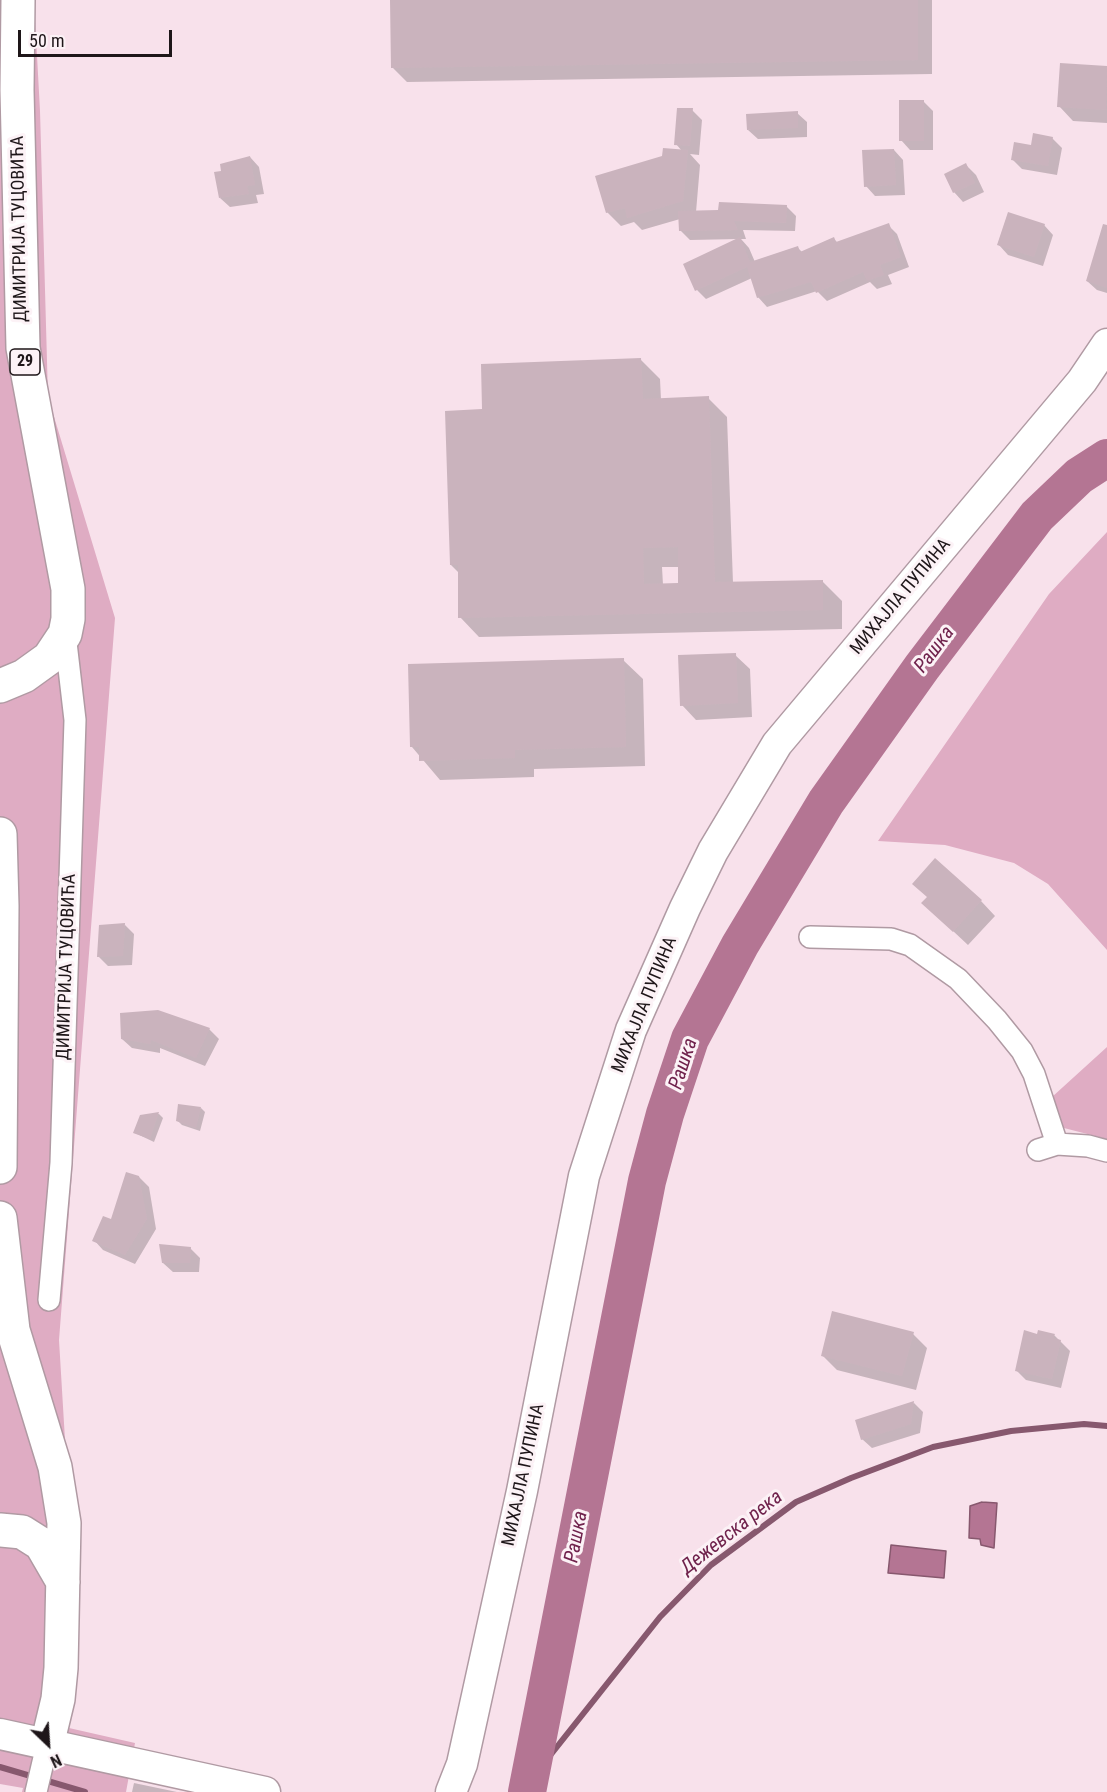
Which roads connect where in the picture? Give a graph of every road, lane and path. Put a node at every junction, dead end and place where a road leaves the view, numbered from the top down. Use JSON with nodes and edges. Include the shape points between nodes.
{"nodes":[{"id":1,"x":18,"y":0,"type":"edge"},
{"id":2,"x":1107,"y":344,"type":"edge"},
{"id":3,"x":65,"y":634,"type":"junction"},
{"id":4,"x":0,"y":686,"type":"edge"},
{"id":5,"x":0,"y":834,"type":"edge"},
{"id":6,"x":1,"y":907,"type":"edge"},
{"id":7,"x":810,"y":937,"type":"dead end"},
{"id":8,"x":1107,"y":1151,"type":"edge"},
{"id":9,"x":0,"y":1167,"type":"edge"},
{"id":10,"x":0,"y":1218,"type":"edge"},
{"id":11,"x":49,"y":1300,"type":"dead end"},
{"id":12,"x":0,"y":1530,"type":"edge"},
{"id":13,"x":64,"y":1586,"type":"junction"},
{"id":14,"x":0,"y":1734,"type":"edge"},
{"id":15,"x":40,"y":1773,"type":"edge"},
{"id":16,"x":265,"y":1792,"type":"edge"},
{"id":17,"x":450,"y":1792,"type":"edge"}],
"edges":[{"from":1,"to":3,"type":"main road","name":"ДИМИТРИЈА ТУЦОВИЋА","number":"29","via":[[23,348],[68,589]]},
{"from":2,"to":17,"type":"street","name":"МИХАЈЛА ПУПИНА","via":[[1082,381],[777,744],[713,851],[685,908],[631,1030],[584,1176],[522,1491],[462,1764]]},
{"from":3,"to":4,"type":"main road","via":[[38,668]]},
{"from":3,"to":11,"type":"street","name":"ДИМИТРИЈА ТУЦОВИЋА","via":[[75,720],[61,1163]]},
{"from":5,"to":6,"type":"main road"},
{"from":6,"to":9,"type":"main road"},
{"from":7,"to":8,"type":"street","via":[[891,939],[910,945],[958,979],[1022,1051],[1034,1074],[1047,1147],[1088,1146]]},
{"from":10,"to":13,"type":"main road","via":[[13,1330],[60,1488]]},
{"from":12,"to":13,"type":"main road","via":[[22,1532],[41,1544]]},
{"from":13,"to":15,"type":"main road","via":[[61,1668]]},
{"from":14,"to":15,"type":"street"},
{"from":15,"to":16,"type":"street"}]}
